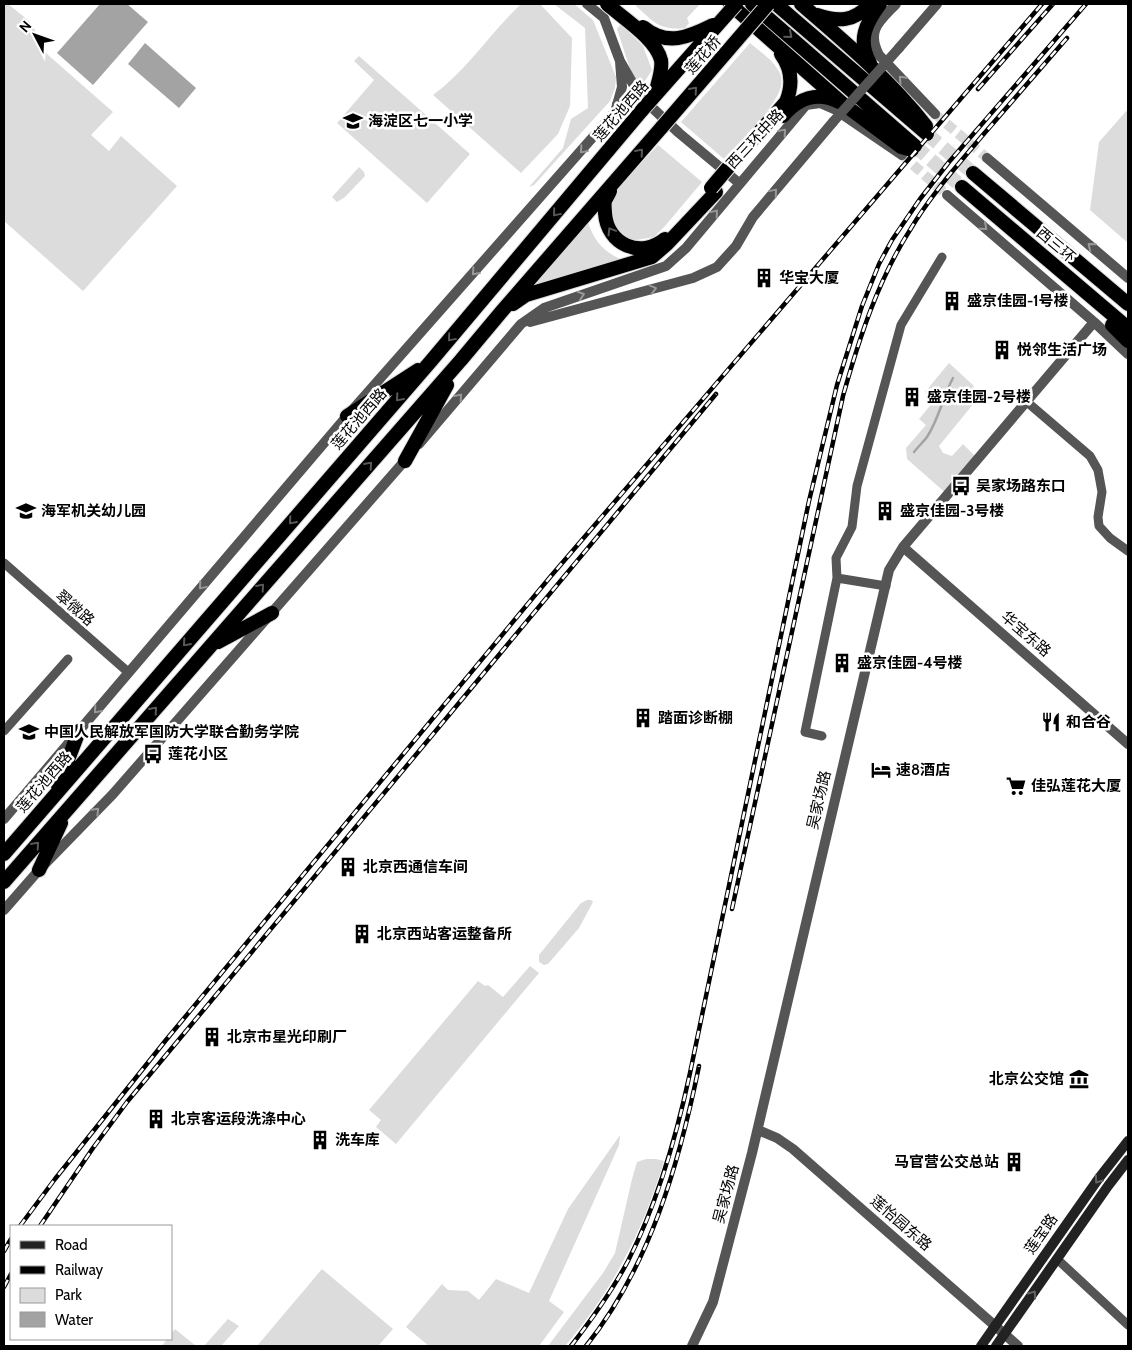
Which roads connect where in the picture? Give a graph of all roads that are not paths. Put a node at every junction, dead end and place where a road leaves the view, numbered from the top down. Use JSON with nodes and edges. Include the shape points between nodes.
{"nodes":[{"id":1,"x":587,"y":4,"type":"edge"},
{"id":2,"x":607,"y":4,"type":"edge"},
{"id":3,"x":616,"y":4,"type":"edge"},
{"id":4,"x":730,"y":4,"type":"edge"},
{"id":5,"x":736,"y":4,"type":"edge"},
{"id":6,"x":752,"y":4,"type":"edge"},
{"id":7,"x":768,"y":4,"type":"edge"},
{"id":8,"x":776,"y":4,"type":"edge"},
{"id":9,"x":801,"y":4,"type":"edge"},
{"id":10,"x":870,"y":4,"type":"edge"},
{"id":11,"x":880,"y":4,"type":"edge"},
{"id":12,"x":896,"y":4,"type":"edge"},
{"id":13,"x":937,"y":4,"type":"edge"},
{"id":14,"x":813,"y":14,"type":"junction"},
{"id":15,"x":604,"y":18,"type":"junction"},
{"id":16,"x":719,"y":23,"type":"junction"},
{"id":17,"x":772,"y":41,"type":"junction"},
{"id":18,"x":620,"y":62,"type":"junction"},
{"id":19,"x":872,"y":66,"type":"junction"},
{"id":20,"x":646,"y":102,"type":"junction"},
{"id":21,"x":842,"y":103,"type":"junction"},
{"id":22,"x":617,"y":104,"type":"junction"},
{"id":23,"x":935,"y":114,"type":"tunnel mouth"},
{"id":24,"x":909,"y":150,"type":"junction"},
{"id":25,"x":987,"y":158,"type":"tunnel mouth"},
{"id":26,"x":739,"y":160,"type":"junction"},
{"id":27,"x":973,"y":173,"type":"tunnel mouth"},
{"id":28,"x":618,"y":177,"type":"junction"},
{"id":29,"x":739,"y":183,"type":"junction"},
{"id":30,"x":962,"y":187,"type":"tunnel mouth"},
{"id":31,"x":713,"y":190,"type":"junction"},
{"id":32,"x":947,"y":195,"type":"tunnel mouth"},
{"id":33,"x":942,"y":257,"type":"dead end"},
{"id":34,"x":1128,"y":278,"type":"edge"},
{"id":35,"x":1104,"y":284,"type":"junction"},
{"id":36,"x":1128,"y":296,"type":"edge"},
{"id":37,"x":1093,"y":298,"type":"junction"},
{"id":38,"x":1128,"y":304,"type":"edge"},
{"id":39,"x":502,"y":311,"type":"junction"},
{"id":40,"x":1094,"y":322,"type":"junction"},
{"id":41,"x":521,"y":324,"type":"junction"},
{"id":42,"x":1128,"y":328,"type":"edge"},
{"id":43,"x":1128,"y":340,"type":"edge"},
{"id":44,"x":1128,"y":354,"type":"edge"},
{"id":45,"x":461,"y":360,"type":"junction"},
{"id":46,"x":431,"y":361,"type":"junction"},
{"id":47,"x":1027,"y":402,"type":"junction"},
{"id":48,"x":347,"y":416,"type":"junction"},
{"id":49,"x":405,"y":461,"type":"junction"},
{"id":50,"x":904,"y":546,"type":"junction"},
{"id":51,"x":1128,"y":551,"type":"edge"},
{"id":52,"x":4,"y":563,"type":"edge"},
{"id":53,"x":837,"y":578,"type":"junction"},
{"id":54,"x":886,"y":586,"type":"junction"},
{"id":55,"x":272,"y":612,"type":"junction"},
{"id":56,"x":209,"y":648,"type":"junction"},
{"id":57,"x":68,"y":659,"type":"dead end"},
{"id":58,"x":128,"y":672,"type":"junction"},
{"id":59,"x":4,"y":731,"type":"edge"},
{"id":60,"x":78,"y":731,"type":"junction"},
{"id":61,"x":822,"y":736,"type":"dead end"},
{"id":62,"x":1128,"y":744,"type":"edge"},
{"id":63,"x":55,"y":795,"type":"junction"},
{"id":64,"x":68,"y":808,"type":"junction"},
{"id":65,"x":4,"y":819,"type":"edge"},
{"id":66,"x":4,"y":854,"type":"edge"},
{"id":67,"x":39,"y":870,"type":"junction"},
{"id":68,"x":4,"y":882,"type":"edge"},
{"id":69,"x":4,"y":910,"type":"edge"},
{"id":70,"x":758,"y":1130,"type":"junction"},
{"id":71,"x":1128,"y":1141,"type":"edge"},
{"id":72,"x":1128,"y":1160,"type":"edge"},
{"id":73,"x":1057,"y":1259,"type":"junction"},
{"id":74,"x":1128,"y":1325,"type":"edge"},
{"id":75,"x":996,"y":1326,"type":"junction"},
{"id":76,"x":1005,"y":1334,"type":"junction"},
{"id":77,"x":692,"y":1346,"type":"edge"},
{"id":78,"x":981,"y":1346,"type":"edge"},
{"id":79,"x":996,"y":1346,"type":"edge"},
{"id":80,"x":1018,"y":1346,"type":"edge"}],
"edges":[{"from":1,"to":15,"type":"street"},
{"from":2,"to":20,"type":"highway","bridge":true,"via":[[653,44],[661,60],[661,71]]},
{"from":3,"to":15,"type":"street"},
{"from":3,"to":16,"type":"highway","bridge":true,"via":[[650,32],[673,39],[684,38]]},
{"from":4,"to":17,"type":"highway"},
{"from":5,"to":16,"type":"highway","name":"莲花池西路","bridge":true},
{"from":6,"to":24,"type":"highway","one_way":true},
{"from":28,"to":7,"type":"highway","name":"莲花桥","one_way":true,"bridge":true},
{"from":8,"to":19,"type":"highway","via":[[928,132],[908,102]]},
{"from":9,"to":14,"type":"highway"},
{"from":10,"to":14,"type":"highway","via":[[850,19],[832,20]]},
{"from":11,"to":19,"type":"highway","via":[[866,25],[864,36],[866,57]]},
{"from":23,"to":12,"type":"street","one_way":true,"via":[[874,46],[872,35],[876,27]]},
{"from":41,"to":13,"type":"street","one_way":true,"bridge":true,"via":[[693,278],[716,267],[736,246],[753,217]]},
{"from":14,"to":19,"type":"highway"},
{"from":15,"to":18,"type":"street","name":"西三环中路"},
{"from":16,"to":20,"type":"highway","name":"莲花池西路","bridge":true},
{"from":17,"to":21,"type":"highway"},
{"from":17,"to":26,"type":"highway","via":[[787,61],[791,74],[790,93]]},
{"from":18,"to":20,"type":"street","name":"西三环中路"},
{"from":18,"to":22,"type":"street","name":"莲花池西路","via":[[622,87]]},
{"from":20,"to":22,"type":"street","via":[[628,98]]},
{"from":20,"to":29,"type":"street","name":"西三环中路"},
{"from":20,"to":46,"type":"highway","name":"莲花池西路","one_way":true},
{"from":21,"to":24,"type":"highway"},
{"from":21,"to":26,"type":"highway","via":[[826,97],[813,97],[793,104]]},
{"from":22,"to":48,"type":"street","name":"莲花池西路","one_way":true,"via":[[615,112],[581,152]]},
{"from":29,"to":24,"type":"street","name":"西三环中路","one_way":true,"via":[[806,105],[820,103]]},
{"from":34,"to":25,"type":"street","one_way":true},
{"from":26,"to":31,"type":"highway","bridge":true},
{"from":27,"to":35,"type":"highway","name":"西三环"},
{"from":31,"to":28,"type":"highway","one_way":true,"via":[[653,247],[625,246],[617,240],[606,222],[605,201]]},
{"from":28,"to":39,"type":"highway"},
{"from":41,"to":29,"type":"street","one_way":true,"via":[[544,308],[666,266],[686,248]]},
{"from":30,"to":37,"type":"highway","name":"西三环"},
{"from":31,"to":39,"type":"highway","via":[[668,244],[652,258],[526,295]]},
{"from":32,"to":40,"type":"street","one_way":true},
{"from":33,"to":53,"type":"street","via":[[901,325],[857,486],[852,527],[836,558]]},
{"from":35,"to":36,"type":"highway"},
{"from":35,"to":38,"type":"highway","name":"西三环"},
{"from":37,"to":42,"type":"highway","name":"西三环"},
{"from":37,"to":43,"type":"highway","via":[[1115,329]]},
{"from":39,"to":45,"type":"highway"},
{"from":40,"to":44,"type":"street"},
{"from":40,"to":47,"type":"street","name":"吴家场路"},
{"from":49,"to":41,"type":"street","one_way":true},
{"from":45,"to":49,"type":"highway"},
{"from":56,"to":45,"type":"highway","one_way":true},
{"from":46,"to":48,"type":"highway"},
{"from":46,"to":63,"type":"highway","name":"莲花池西路","one_way":true},
{"from":47,"to":50,"type":"street","name":"吴家场路"},
{"from":47,"to":51,"type":"street","via":[[1090,456],[1098,470],[1102,492],[1099,526]]},
{"from":48,"to":58,"type":"street","name":"莲花池西路","one_way":true},
{"from":49,"to":55,"type":"street"},
{"from":50,"to":54,"type":"street","name":"吴家场路","via":[[889,570]]},
{"from":50,"to":62,"type":"street","name":"华宝东路"},
{"from":52,"to":58,"type":"street","name":"翠微路"},
{"from":53,"to":54,"type":"street"},
{"from":53,"to":61,"type":"street","via":[[805,732]]},
{"from":54,"to":70,"type":"street","name":"吴家场路"},
{"from":55,"to":56,"type":"highway"},
{"from":67,"to":55,"type":"street","one_way":true,"via":[[112,794]]},
{"from":64,"to":56,"type":"highway","one_way":true},
{"from":57,"to":59,"type":"street"},
{"from":58,"to":60,"type":"street","name":"莲花池西路","one_way":true},
{"from":60,"to":63,"type":"highway"},
{"from":60,"to":65,"type":"street","name":"莲花池西路"},
{"from":63,"to":66,"type":"highway","name":"莲花池西路"},
{"from":64,"to":67,"type":"highway"},
{"from":68,"to":64,"type":"highway","one_way":true},
{"from":67,"to":69,"type":"street"},
{"from":70,"to":75,"type":"street","name":"莲怡园东路","via":[[793,1149]]},
{"from":70,"to":77,"type":"street","name":"吴家场路","via":[[713,1302]]},
{"from":71,"to":75,"type":"main road","name":"莲宝路","one_way":true},
{"from":72,"to":73,"type":"main road","name":"莲宝路"},
{"from":73,"to":74,"type":"street"},
{"from":76,"to":73,"type":"main road","name":"莲宝路","one_way":true},
{"from":75,"to":76,"type":"street","name":"莲怡园东路"},
{"from":75,"to":78,"type":"main road","name":"莲宝路"},
{"from":76,"to":79,"type":"main road","name":"莲宝路"},
{"from":76,"to":80,"type":"street","name":"莲怡园东路"}]}
